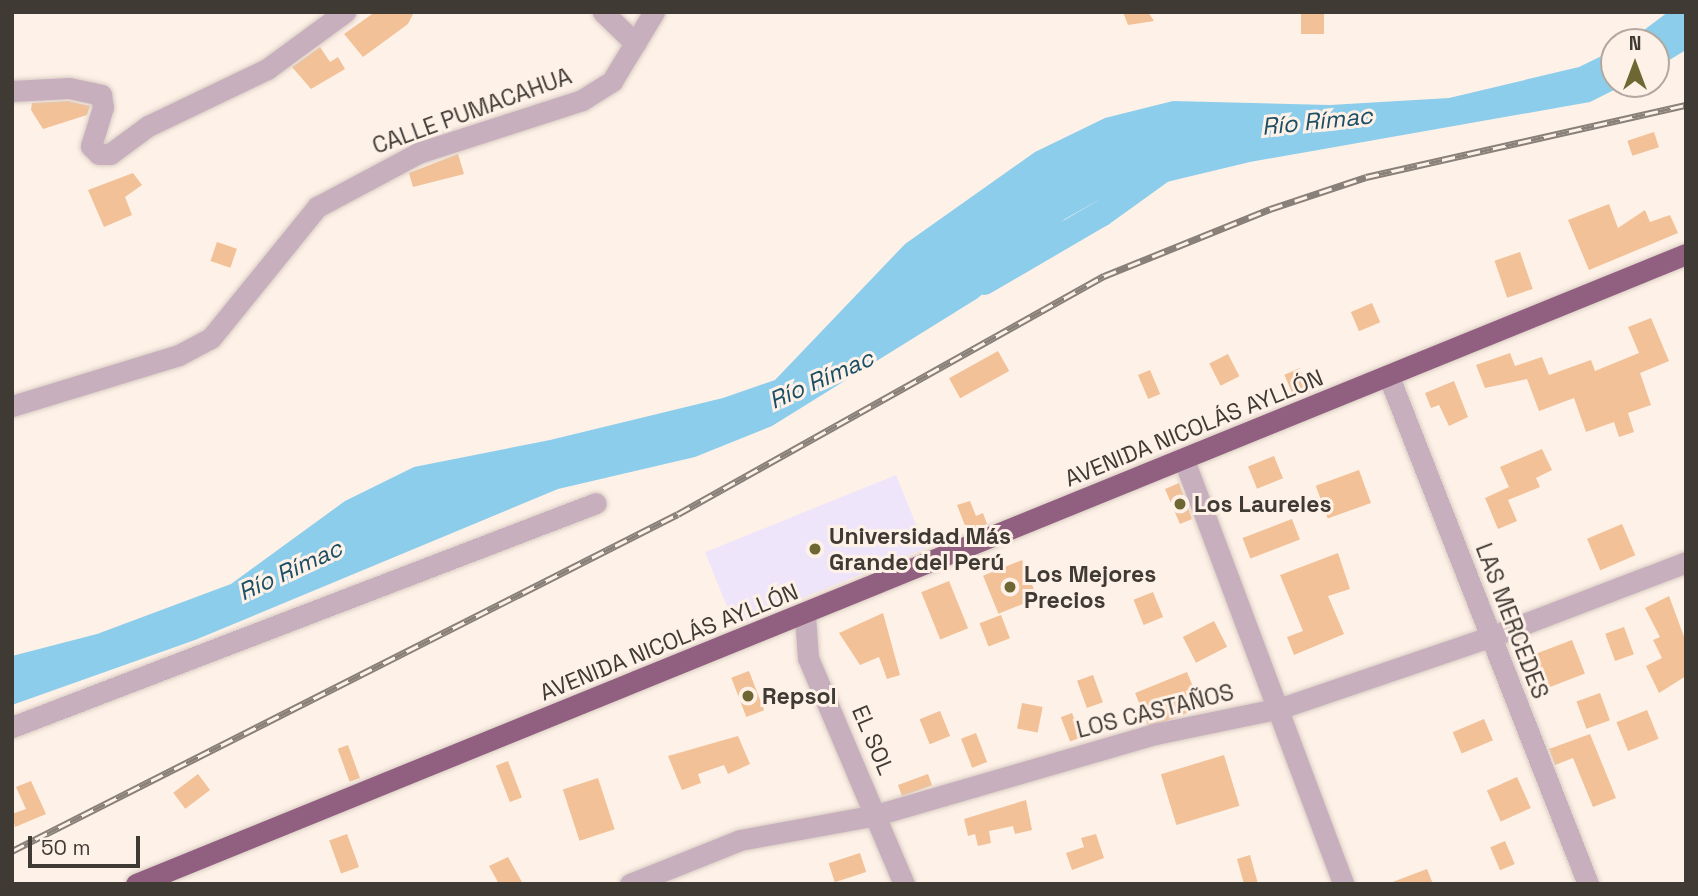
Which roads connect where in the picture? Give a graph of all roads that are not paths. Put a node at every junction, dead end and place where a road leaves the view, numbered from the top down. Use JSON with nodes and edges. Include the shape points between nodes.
{"nodes":[{"id":1,"x":345,"y":12,"type":"edge"},
{"id":2,"x":603,"y":12,"type":"edge"},
{"id":3,"x":654,"y":12,"type":"edge"},
{"id":4,"x":635,"y":43,"type":"junction"},
{"id":5,"x":12,"y":90,"type":"edge"},
{"id":6,"x":1686,"y":254,"type":"edge"},
{"id":7,"x":1389,"y":377,"type":"junction"},
{"id":8,"x":12,"y":406,"type":"edge"},
{"id":9,"x":1184,"y":460,"type":"junction"},
{"id":10,"x":596,"y":503,"type":"dead end"},
{"id":11,"x":1686,"y":562,"type":"edge"},
{"id":12,"x":805,"y":616,"type":"junction"},
{"id":13,"x":1490,"y":637,"type":"junction"},
{"id":14,"x":1281,"y":708,"type":"junction"},
{"id":15,"x":12,"y":727,"type":"edge"},
{"id":16,"x":876,"y":815,"type":"junction"},
{"id":17,"x":136,"y":884,"type":"edge"},
{"id":18,"x":630,"y":884,"type":"edge"},
{"id":19,"x":904,"y":884,"type":"edge"},
{"id":20,"x":1343,"y":884,"type":"edge"},
{"id":21,"x":1588,"y":884,"type":"edge"}],
"edges":[{"from":1,"to":5,"type":"street","via":[[267,69],[148,126],[110,154],[99,154],[90,146],[103,107],[101,95],[69,88]]},
{"from":2,"to":4,"type":"street"},
{"from":3,"to":4,"type":"street","name":"CALLE PUMACAHUA"},
{"from":4,"to":8,"type":"street","name":"CALLE PUMACAHUA","via":[[612,81],[582,100],[418,153],[317,207],[211,338],[179,355]]},
{"from":6,"to":7,"type":"highway","name":"AVENIDA NICOLÁS AYLLÓN"},
{"from":7,"to":9,"type":"highway","name":"AVENIDA NICOLÁS AYLLÓN"},
{"from":7,"to":13,"type":"street","name":"LAS MERCEDES"},
{"from":9,"to":12,"type":"highway","name":"AVENIDA NICOLÁS AYLLÓN"},
{"from":9,"to":14,"type":"street"},
{"from":10,"to":15,"type":"street"},
{"from":11,"to":13,"type":"street","name":"LOS CASTAÑOS"},
{"from":12,"to":16,"type":"street","name":"EL SOL","via":[[808,657]]},
{"from":12,"to":17,"type":"highway","name":"AVENIDA NICOLÁS AYLLÓN"},
{"from":13,"to":14,"type":"street","name":"LOS CASTAÑOS"},
{"from":13,"to":21,"type":"street","name":"LAS MERCEDES"},
{"from":14,"to":16,"type":"street","name":"LOS CASTAÑOS","via":[[1155,734]]},
{"from":14,"to":20,"type":"street"},
{"from":16,"to":18,"type":"street","name":"LOS CASTAÑOS","via":[[740,840]]},
{"from":16,"to":19,"type":"street","name":"EL SOL"}]}
